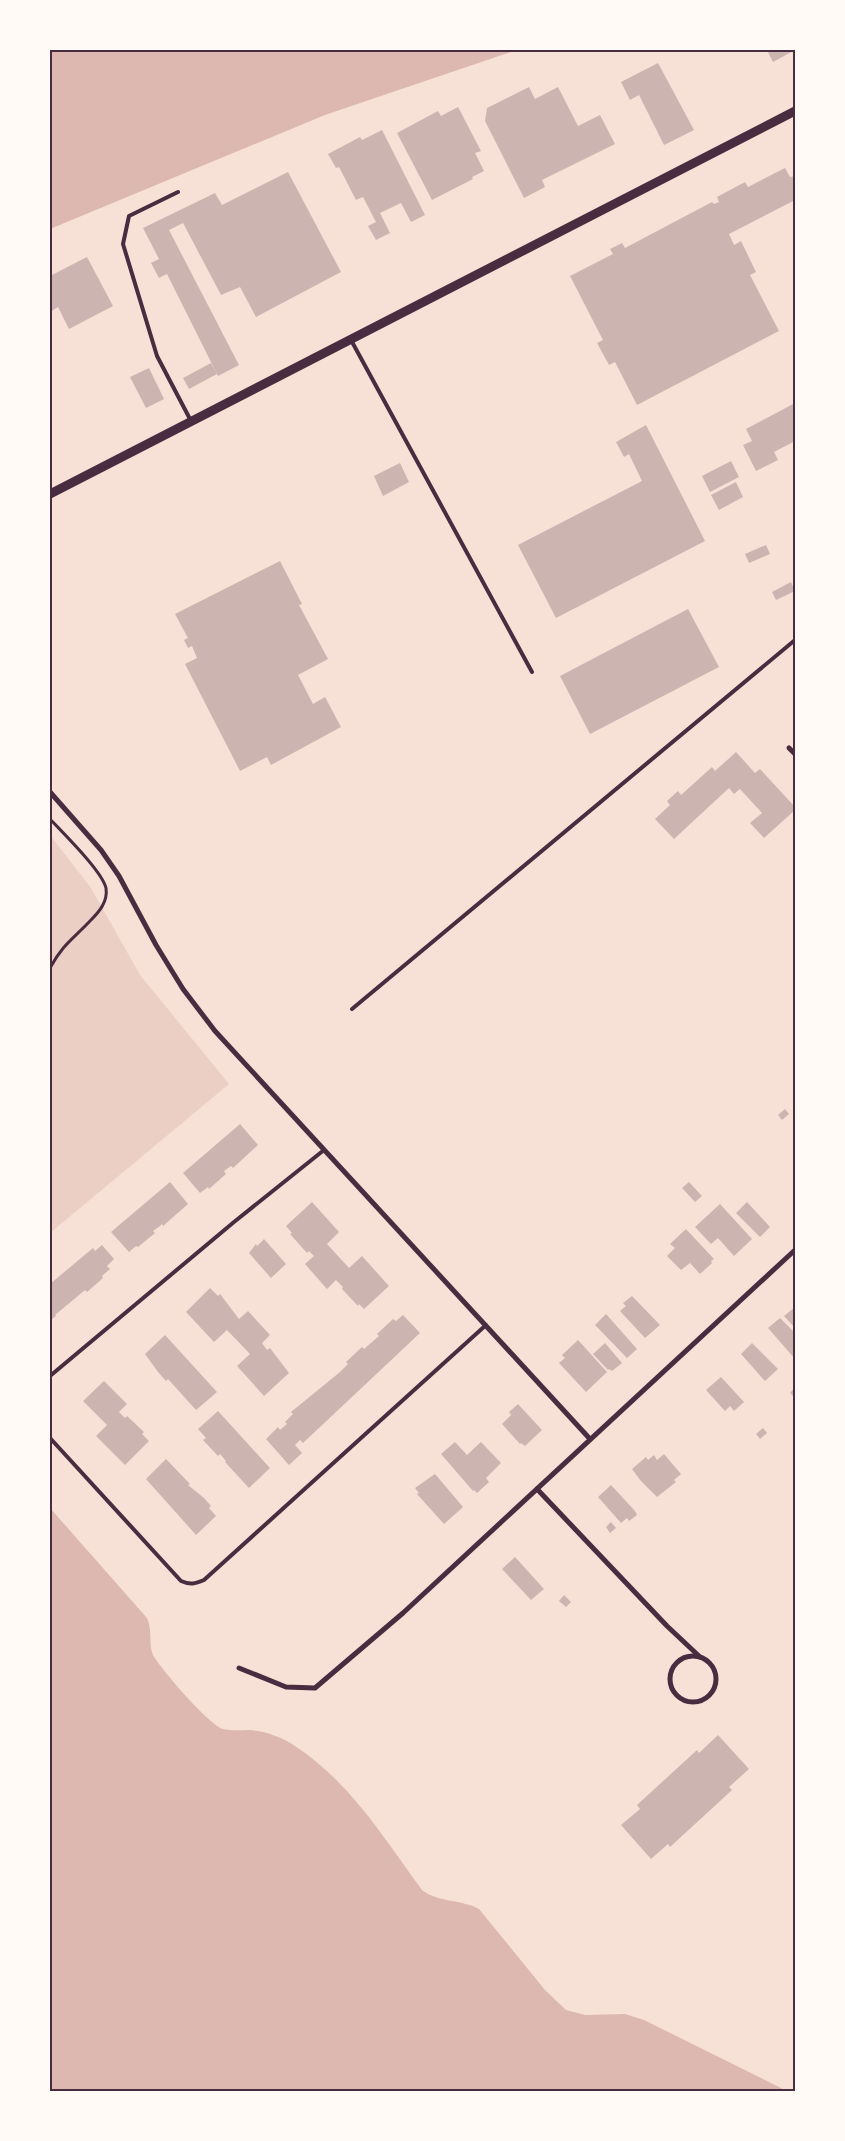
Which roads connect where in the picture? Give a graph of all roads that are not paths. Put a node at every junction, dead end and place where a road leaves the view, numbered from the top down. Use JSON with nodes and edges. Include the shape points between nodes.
{"nodes":[{"id":1,"x":795,"y":111,"type":"edge"},
{"id":2,"x":178,"y":192,"type":"dead end"},
{"id":3,"x":350,"y":338,"type":"junction"},
{"id":4,"x":191,"y":421,"type":"junction"},
{"id":5,"x":50,"y":494,"type":"edge"},
{"id":6,"x":795,"y":640,"type":"edge"},
{"id":7,"x":532,"y":672,"type":"dead end"},
{"id":8,"x":789,"y":748,"type":"dead end"},
{"id":9,"x":795,"y":754,"type":"edge"},
{"id":10,"x":50,"y":792,"type":"edge"},
{"id":11,"x":352,"y":1008,"type":"dead end"},
{"id":12,"x":324,"y":1150,"type":"junction"},
{"id":13,"x":795,"y":1250,"type":"edge"},
{"id":14,"x":486,"y":1325,"type":"junction"},
{"id":15,"x":50,"y":1376,"type":"edge"},
{"id":16,"x":50,"y":1438,"type":"edge"},
{"id":17,"x":590,"y":1439,"type":"junction"},
{"id":18,"x":537,"y":1488,"type":"junction"},
{"id":19,"x":700,"y":1657,"type":"junction"},
{"id":20,"x":239,"y":1668,"type":"dead end"}],
"edges":[{"from":1,"to":3,"type":"street"},
{"from":2,"to":4,"type":"lane","via":[[130,216],[123,244],[157,356]]},
{"from":3,"to":4,"type":"street"},
{"from":3,"to":7,"type":"lane"},
{"from":4,"to":5,"type":"street"},
{"from":6,"to":11,"type":"lane"},
{"from":8,"to":9,"type":"street"},
{"from":10,"to":12,"type":"street","via":[[101,850],[119,876],[183,989],[215,1030]]},
{"from":12,"to":14,"type":"street"},
{"from":12,"to":15,"type":"lane"},
{"from":13,"to":17,"type":"street"},
{"from":14,"to":16,"type":"lane","via":[[204,1580],[195,1584],[181,1581]]},
{"from":14,"to":17,"type":"street"},
{"from":17,"to":18,"type":"street"},
{"from":18,"to":19,"type":"street"},
{"from":18,"to":20,"type":"street","via":[[403,1613],[316,1688],[286,1687]]},
{"from":19,"to":19,"type":"street","via":[[716,1673],[714,1689],[704,1700],[688,1703],[671,1689],[670,1673],[685,1657]]}]}
